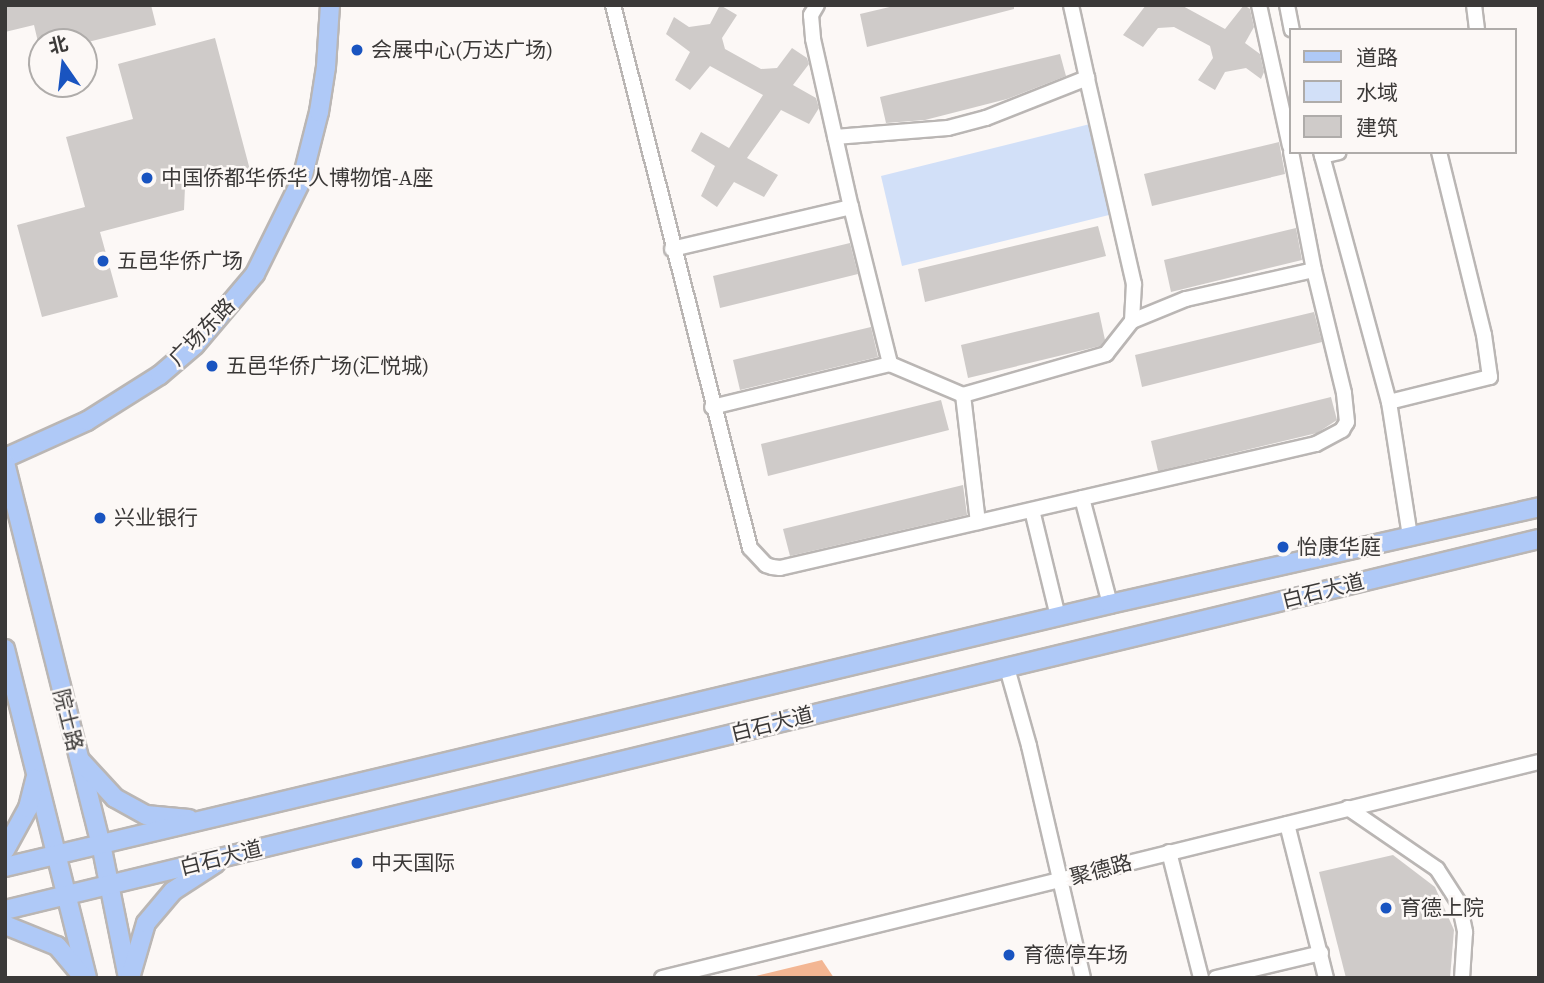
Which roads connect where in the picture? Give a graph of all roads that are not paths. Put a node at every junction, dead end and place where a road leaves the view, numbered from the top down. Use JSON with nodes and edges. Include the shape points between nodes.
{"nodes":[{"id":1,"x":330,"y":5,"type":"edge"},
{"id":2,"x":613,"y":5,"type":"edge"},
{"id":3,"x":817,"y":5,"type":"edge"},
{"id":4,"x":1071,"y":5,"type":"edge"},
{"id":5,"x":1259,"y":5,"type":"edge"},
{"id":6,"x":1287,"y":5,"type":"edge"},
{"id":7,"x":1474,"y":5,"type":"edge"},
{"id":8,"x":1292,"y":28,"type":"edge"},
{"id":9,"x":1477,"y":28,"type":"edge"},
{"id":10,"x":1087,"y":78,"type":"junction"},
{"id":11,"x":835,"y":137,"type":"junction"},
{"id":12,"x":1288,"y":137,"type":"edge"},
{"id":13,"x":1292,"y":154,"type":"edge"},
{"id":14,"x":1321,"y":154,"type":"edge"},
{"id":15,"x":1439,"y":154,"type":"edge"},
{"id":16,"x":851,"y":207,"type":"junction"},
{"id":17,"x":673,"y":249,"type":"junction"},
{"id":18,"x":1314,"y":270,"type":"junction"},
{"id":19,"x":1132,"y":321,"type":"junction"},
{"id":20,"x":890,"y":364,"type":"junction"},
{"id":21,"x":963,"y":395,"type":"junction"},
{"id":22,"x":1390,"y":402,"type":"junction"},
{"id":23,"x":712,"y":407,"type":"junction"},
{"id":24,"x":5,"y":461,"type":"edge"},
{"id":25,"x":1082,"y":498,"type":"junction"},
{"id":26,"x":1539,"y":499,"type":"edge"},
{"id":27,"x":1539,"y":507,"type":"edge"},
{"id":28,"x":1032,"y":510,"type":"junction"},
{"id":29,"x":1504,"y":515,"type":"junction"},
{"id":30,"x":12,"y":517,"type":"edge"},
{"id":31,"x":978,"y":522,"type":"junction"},
{"id":32,"x":1410,"y":536,"type":"junction"},
{"id":33,"x":1539,"y":542,"type":"edge"},
{"id":34,"x":1509,"y":546,"type":"junction"},
{"id":35,"x":1110,"y":604,"type":"junction"},
{"id":36,"x":1058,"y":617,"type":"junction"},
{"id":37,"x":5,"y":649,"type":"edge"},
{"id":38,"x":1007,"y":667,"type":"junction"},
{"id":39,"x":78,"y":758,"type":"junction"},
{"id":40,"x":1539,"y":762,"type":"edge"},
{"id":41,"x":36,"y":775,"type":"junction"},
{"id":42,"x":1348,"y":808,"type":"junction"},
{"id":43,"x":210,"y":820,"type":"junction"},
{"id":44,"x":1287,"y":824,"type":"junction"},
{"id":45,"x":101,"y":844,"type":"junction"},
{"id":46,"x":5,"y":850,"type":"edge"},
{"id":47,"x":1169,"y":852,"type":"junction"},
{"id":48,"x":57,"y":855,"type":"junction"},
{"id":49,"x":228,"y":855,"type":"junction"},
{"id":50,"x":5,"y":867,"type":"edge"},
{"id":51,"x":1061,"y":881,"type":"junction"},
{"id":52,"x":109,"y":885,"type":"junction"},
{"id":53,"x":65,"y":895,"type":"junction"},
{"id":54,"x":5,"y":910,"type":"edge"},
{"id":55,"x":5,"y":925,"type":"edge"},
{"id":56,"x":1321,"y":953,"type":"junction"},
{"id":57,"x":86,"y":978,"type":"edge"},
{"id":58,"x":129,"y":978,"type":"edge"},
{"id":59,"x":662,"y":978,"type":"edge"},
{"id":60,"x":1083,"y":978,"type":"edge"},
{"id":61,"x":1201,"y":978,"type":"edge"},
{"id":62,"x":1216,"y":978,"type":"edge"},
{"id":63,"x":1326,"y":978,"type":"edge"},
{"id":64,"x":1462,"y":978,"type":"edge"}],
"edges":[{"from":1,"to":24,"type":"main road","name":"广场东路","via":[[319,112],[302,179],[255,274],[195,345],[160,375],[87,421]]},
{"from":2,"to":17,"type":"street"},
{"from":3,"to":11,"type":"street","via":[[811,15],[813,39]]},
{"from":4,"to":10,"type":"street"},
{"from":5,"to":12,"type":"street"},
{"from":6,"to":8,"type":"street"},
{"from":7,"to":9,"type":"street"},
{"from":10,"to":11,"type":"street","via":[[948,128]]},
{"from":10,"to":19,"type":"street","via":[[1134,284]]},
{"from":11,"to":16,"type":"street"},
{"from":13,"to":18,"type":"street"},
{"from":14,"to":22,"type":"street"},
{"from":15,"to":22,"type":"street","via":[[1490,377]]},
{"from":16,"to":17,"type":"street"},
{"from":16,"to":20,"type":"street"},
{"from":17,"to":23,"type":"street"},
{"from":18,"to":19,"type":"street","via":[[1186,299]]},
{"from":18,"to":25,"type":"street","via":[[1344,393],[1347,422],[1342,430],[1316,444]]},
{"from":19,"to":21,"type":"street","via":[[1107,355]]},
{"from":20,"to":21,"type":"street"},
{"from":20,"to":23,"type":"street"},
{"from":21,"to":31,"type":"street"},
{"from":22,"to":32,"type":"street"},
{"from":23,"to":31,"type":"street","via":[[750,548],[766,565],[780,568]]},
{"from":24,"to":30,"type":"main road","name":"院士路"},
{"from":25,"to":28,"type":"street"},
{"from":25,"to":35,"type":"street"},
{"from":26,"to":29,"type":"main road"},
{"from":27,"to":29,"type":"main road","name":"白石大道"},
{"from":28,"to":31,"type":"street"},
{"from":28,"to":36,"type":"street"},
{"from":29,"to":32,"type":"main road","name":"白石大道"},
{"from":29,"to":34,"type":"main road"},
{"from":30,"to":39,"type":"main road","name":"院士路"},
{"from":32,"to":35,"type":"main road","name":"白石大道"},
{"from":33,"to":34,"type":"main road","name":"白石大道"},
{"from":34,"to":38,"type":"main road","name":"白石大道"},
{"from":35,"to":36,"type":"main road","name":"白石大道"},
{"from":36,"to":43,"type":"main road","name":"白石大道"},
{"from":37,"to":41,"type":"main road","name":"院士路"},
{"from":38,"to":49,"type":"main road","name":"白石大道"},
{"from":38,"to":51,"type":"street"},
{"from":39,"to":43,"type":"main road","via":[[115,798],[146,815]]},
{"from":39,"to":45,"type":"main road","name":"院士路"},
{"from":40,"to":42,"type":"street","name":"聚德路"},
{"from":41,"to":46,"type":"main road","via":[[28,808]]},
{"from":41,"to":48,"type":"main road","name":"院士路"},
{"from":42,"to":44,"type":"street","name":"聚德路"},
{"from":42,"to":64,"type":"street","via":[[1437,869],[1458,903],[1465,932]]},
{"from":43,"to":45,"type":"main road","name":"白石大道"},
{"from":44,"to":47,"type":"street","name":"聚德路"},
{"from":44,"to":56,"type":"street"},
{"from":45,"to":48,"type":"main road","name":"白石大道"},
{"from":45,"to":52,"type":"main road","name":"院士路"},
{"from":47,"to":51,"type":"street","name":"聚德路"},
{"from":47,"to":61,"type":"street"},
{"from":48,"to":50,"type":"main road","name":"白石大道"},
{"from":48,"to":53,"type":"main road","name":"院士路"},
{"from":49,"to":52,"type":"main road","name":"白石大道"},
{"from":49,"to":58,"type":"main road","via":[[173,891],[146,922]]},
{"from":51,"to":59,"type":"street","name":"聚德路"},
{"from":51,"to":60,"type":"street"},
{"from":52,"to":53,"type":"main road","name":"白石大道"},
{"from":52,"to":58,"type":"main road","name":"院士路"},
{"from":53,"to":54,"type":"main road","name":"白石大道"},
{"from":53,"to":57,"type":"main road","name":"院士路"},
{"from":55,"to":57,"type":"main road","via":[[57,946]]},
{"from":56,"to":62,"type":"street"},
{"from":56,"to":63,"type":"street"}]}
